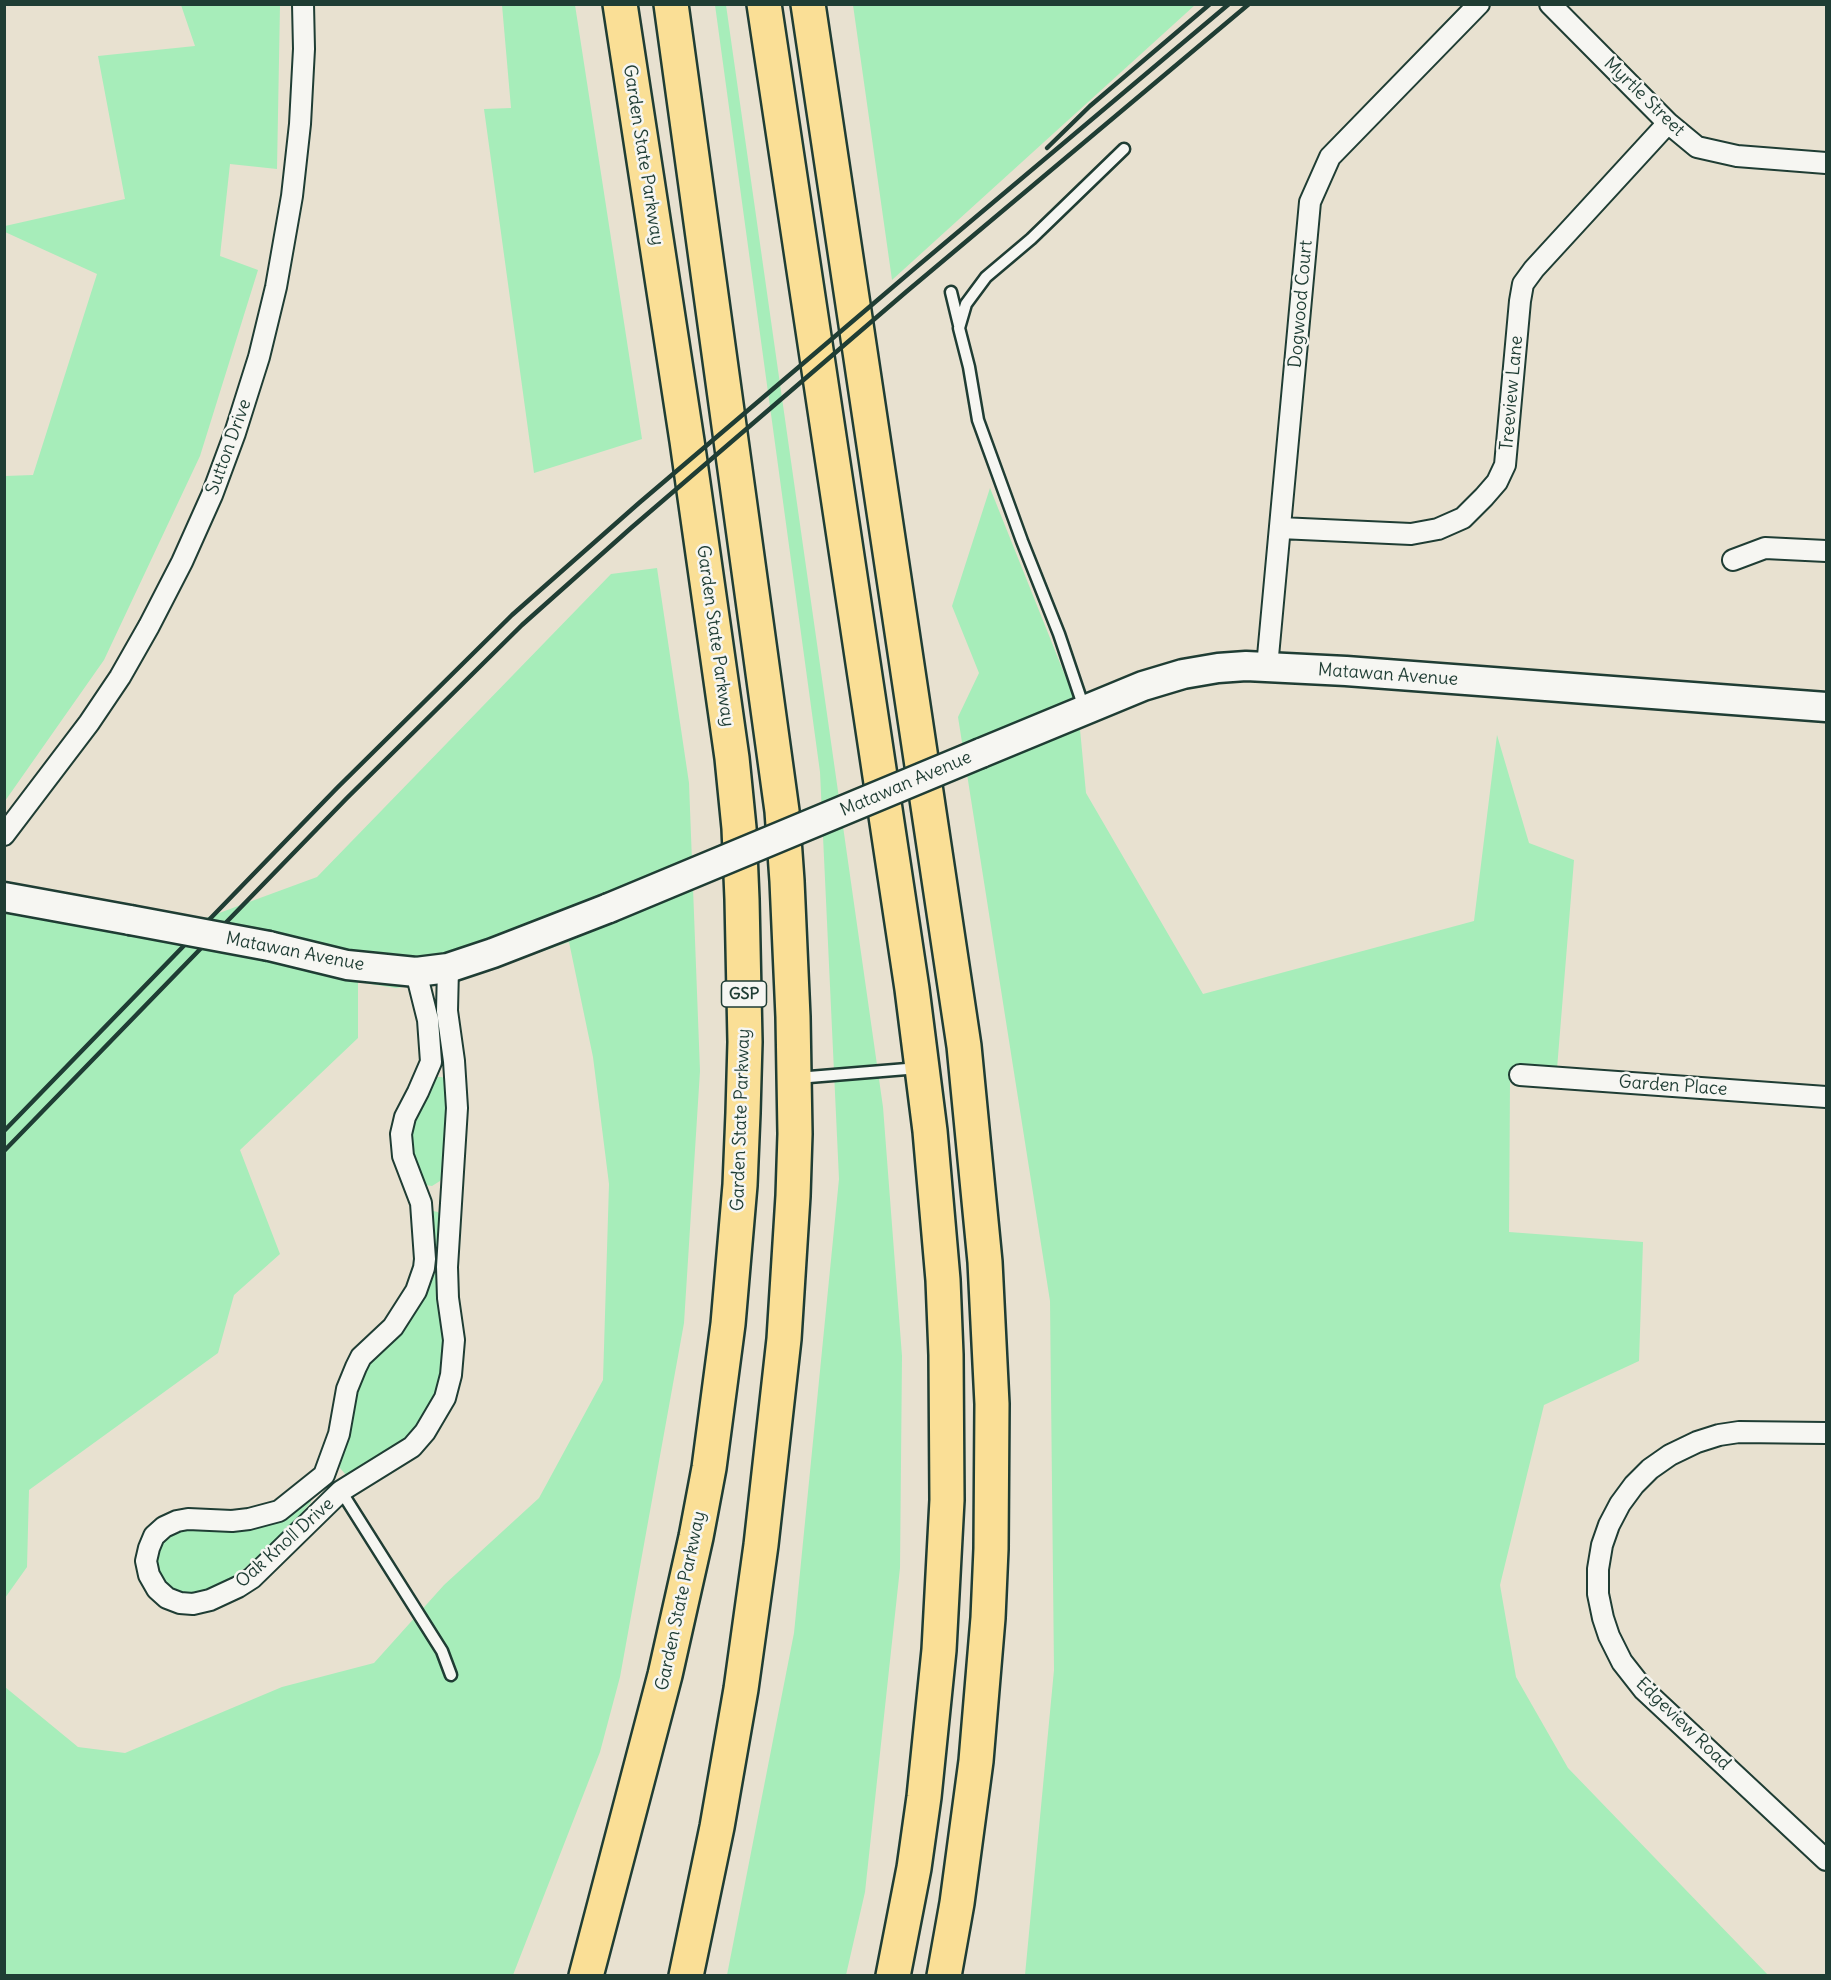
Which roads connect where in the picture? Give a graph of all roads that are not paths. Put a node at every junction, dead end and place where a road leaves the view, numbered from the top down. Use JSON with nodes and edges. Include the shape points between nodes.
{"nodes":[{"id":1,"x":303,"y":4,"type":"edge"},
{"id":2,"x":620,"y":4,"type":"edge"},
{"id":3,"x":671,"y":4,"type":"edge"},
{"id":4,"x":765,"y":4,"type":"edge"},
{"id":5,"x":808,"y":4,"type":"edge"},
{"id":6,"x":1479,"y":4,"type":"edge"},
{"id":7,"x":1550,"y":4,"type":"edge"},
{"id":8,"x":1668,"y":123,"type":"junction"},
{"id":9,"x":1124,"y":149,"type":"dead end"},
{"id":10,"x":1827,"y":163,"type":"edge"},
{"id":11,"x":951,"y":292,"type":"dead end"},
{"id":12,"x":959,"y":328,"type":"junction"},
{"id":13,"x":1280,"y":528,"type":"junction"},
{"id":14,"x":1827,"y":551,"type":"edge"},
{"id":15,"x":1733,"y":560,"type":"dead end"},
{"id":16,"x":1267,"y":667,"type":"junction"},
{"id":17,"x":1827,"y":707,"type":"edge"},
{"id":18,"x":1085,"y":710,"type":"junction"},
{"id":19,"x":4,"y":835,"type":"edge"},
{"id":20,"x":4,"y":897,"type":"edge"},
{"id":21,"x":448,"y":968,"type":"junction"},
{"id":22,"x":416,"y":972,"type":"junction"},
{"id":23,"x":454,"y":1061,"type":"junction"},
{"id":24,"x":431,"y":1062,"type":"junction"},
{"id":25,"x":922,"y":1068,"type":"junction"},
{"id":26,"x":1520,"y":1075,"type":"dead end"},
{"id":27,"x":794,"y":1079,"type":"junction"},
{"id":28,"x":1827,"y":1097,"type":"edge"},
{"id":29,"x":450,"y":1197,"type":"junction"},
{"id":30,"x":421,"y":1203,"type":"junction"},
{"id":31,"x":1827,"y":1433,"type":"edge"},
{"id":32,"x":324,"y":1475,"type":"junction"},
{"id":33,"x":341,"y":1491,"type":"junction"},
{"id":34,"x":451,"y":1675,"type":"dead end"},
{"id":35,"x":1827,"y":1860,"type":"edge"},
{"id":36,"x":586,"y":1976,"type":"edge"},
{"id":37,"x":686,"y":1976,"type":"edge"},
{"id":38,"x":893,"y":1976,"type":"edge"},
{"id":39,"x":944,"y":1976,"type":"edge"}],
"edges":[{"from":1,"to":19,"type":"street","name":"Sutton Drive","via":[[300,124],[292,196],[272,307],[235,433],[182,562],[120,677]]},
{"from":2,"to":36,"type":"highway","name":"Garden State Parkway","number":"GSP","via":[[732,758],[739,828],[745,1042],[740,1185],[716,1420],[665,1676]]},
{"from":3,"to":27,"type":"highway","number":"GSP","via":[[782,811]]},
{"from":4,"to":25,"type":"highway"},
{"from":5,"to":39,"type":"highway","via":[[964,1046],[986,1262],[992,1404],[988,1617],[976,1761]]},
{"from":6,"to":13,"type":"street","name":"Dogwood Court","via":[[1330,157],[1310,202]]},
{"from":7,"to":8,"type":"street","name":"Myrtle Street"},
{"from":8,"to":10,"type":"street","name":"Myrtle Street","via":[[1697,147],[1717,153]]},
{"from":8,"to":13,"type":"street","name":"Treeview Lane","via":[[1523,284],[1505,465],[1484,497],[1463,518],[1438,529],[1412,534]]},
{"from":9,"to":12,"type":"lane","via":[[986,278],[966,304]]},
{"from":11,"to":12,"type":"lane"},
{"from":12,"to":18,"type":"lane","via":[[978,420]]},
{"from":13,"to":16,"type":"street","name":"Dogwood Court"},
{"from":14,"to":15,"type":"street","via":[[1765,549]]},
{"from":16,"to":17,"type":"street","name":"Matawan Avenue"},
{"from":16,"to":18,"type":"street","name":"Matawan Avenue","via":[[1218,668],[1183,674]]},
{"from":18,"to":21,"type":"street","name":"Matawan Avenue","bridge":true,"via":[[609,908]]},
{"from":20,"to":22,"type":"street","name":"Matawan Avenue","bridge":true,"via":[[268,946],[346,965]]},
{"from":21,"to":22,"type":"street","name":"Matawan Avenue"},
{"from":21,"to":23,"type":"street","name":"Oak Knoll Drive","via":[[447,1011]]},
{"from":22,"to":24,"type":"street","name":"Oak Knoll Drive","via":[[428,1020]]},
{"from":23,"to":24,"type":"street"},
{"from":23,"to":29,"type":"street","name":"Oak Knoll Drive","via":[[457,1108]]},
{"from":24,"to":30,"type":"street","name":"Oak Knoll Drive","via":[[401,1134],[403,1156]]},
{"from":25,"to":27,"type":"lane"},
{"from":25,"to":38,"type":"highway","via":[[943,1280],[947,1500],[932,1724],[914,1868]]},
{"from":26,"to":28,"type":"street","name":"Garden Place"},
{"from":27,"to":37,"type":"highway","number":"GSP","via":[[794,1186],[770,1480],[741,1689]]},
{"from":29,"to":30,"type":"street"},
{"from":29,"to":33,"type":"street","name":"Oak Knoll Drive","via":[[447,1277],[454,1340],[445,1398],[412,1447]]},
{"from":30,"to":32,"type":"street","name":"Oak Knoll Drive","via":[[424,1269],[405,1310],[356,1367]]},
{"from":31,"to":35,"type":"street","name":"Edgeview Road","via":[[1739,1432],[1697,1442],[1670,1455],[1650,1469],[1620,1504],[1605,1535],[1598,1569],[1598,1594],[1609,1636],[1622,1662],[1644,1690]]},
{"from":32,"to":33,"type":"street","name":"Oak Knoll Drive"},
{"from":32,"to":33,"type":"street","name":"Oak Knoll Drive","via":[[279,1511],[232,1521],[188,1518],[164,1527],[154,1536],[146,1562],[157,1589],[180,1603],[193,1604],[223,1595],[252,1578]]},
{"from":33,"to":34,"type":"lane","via":[[442,1651]]}]}
